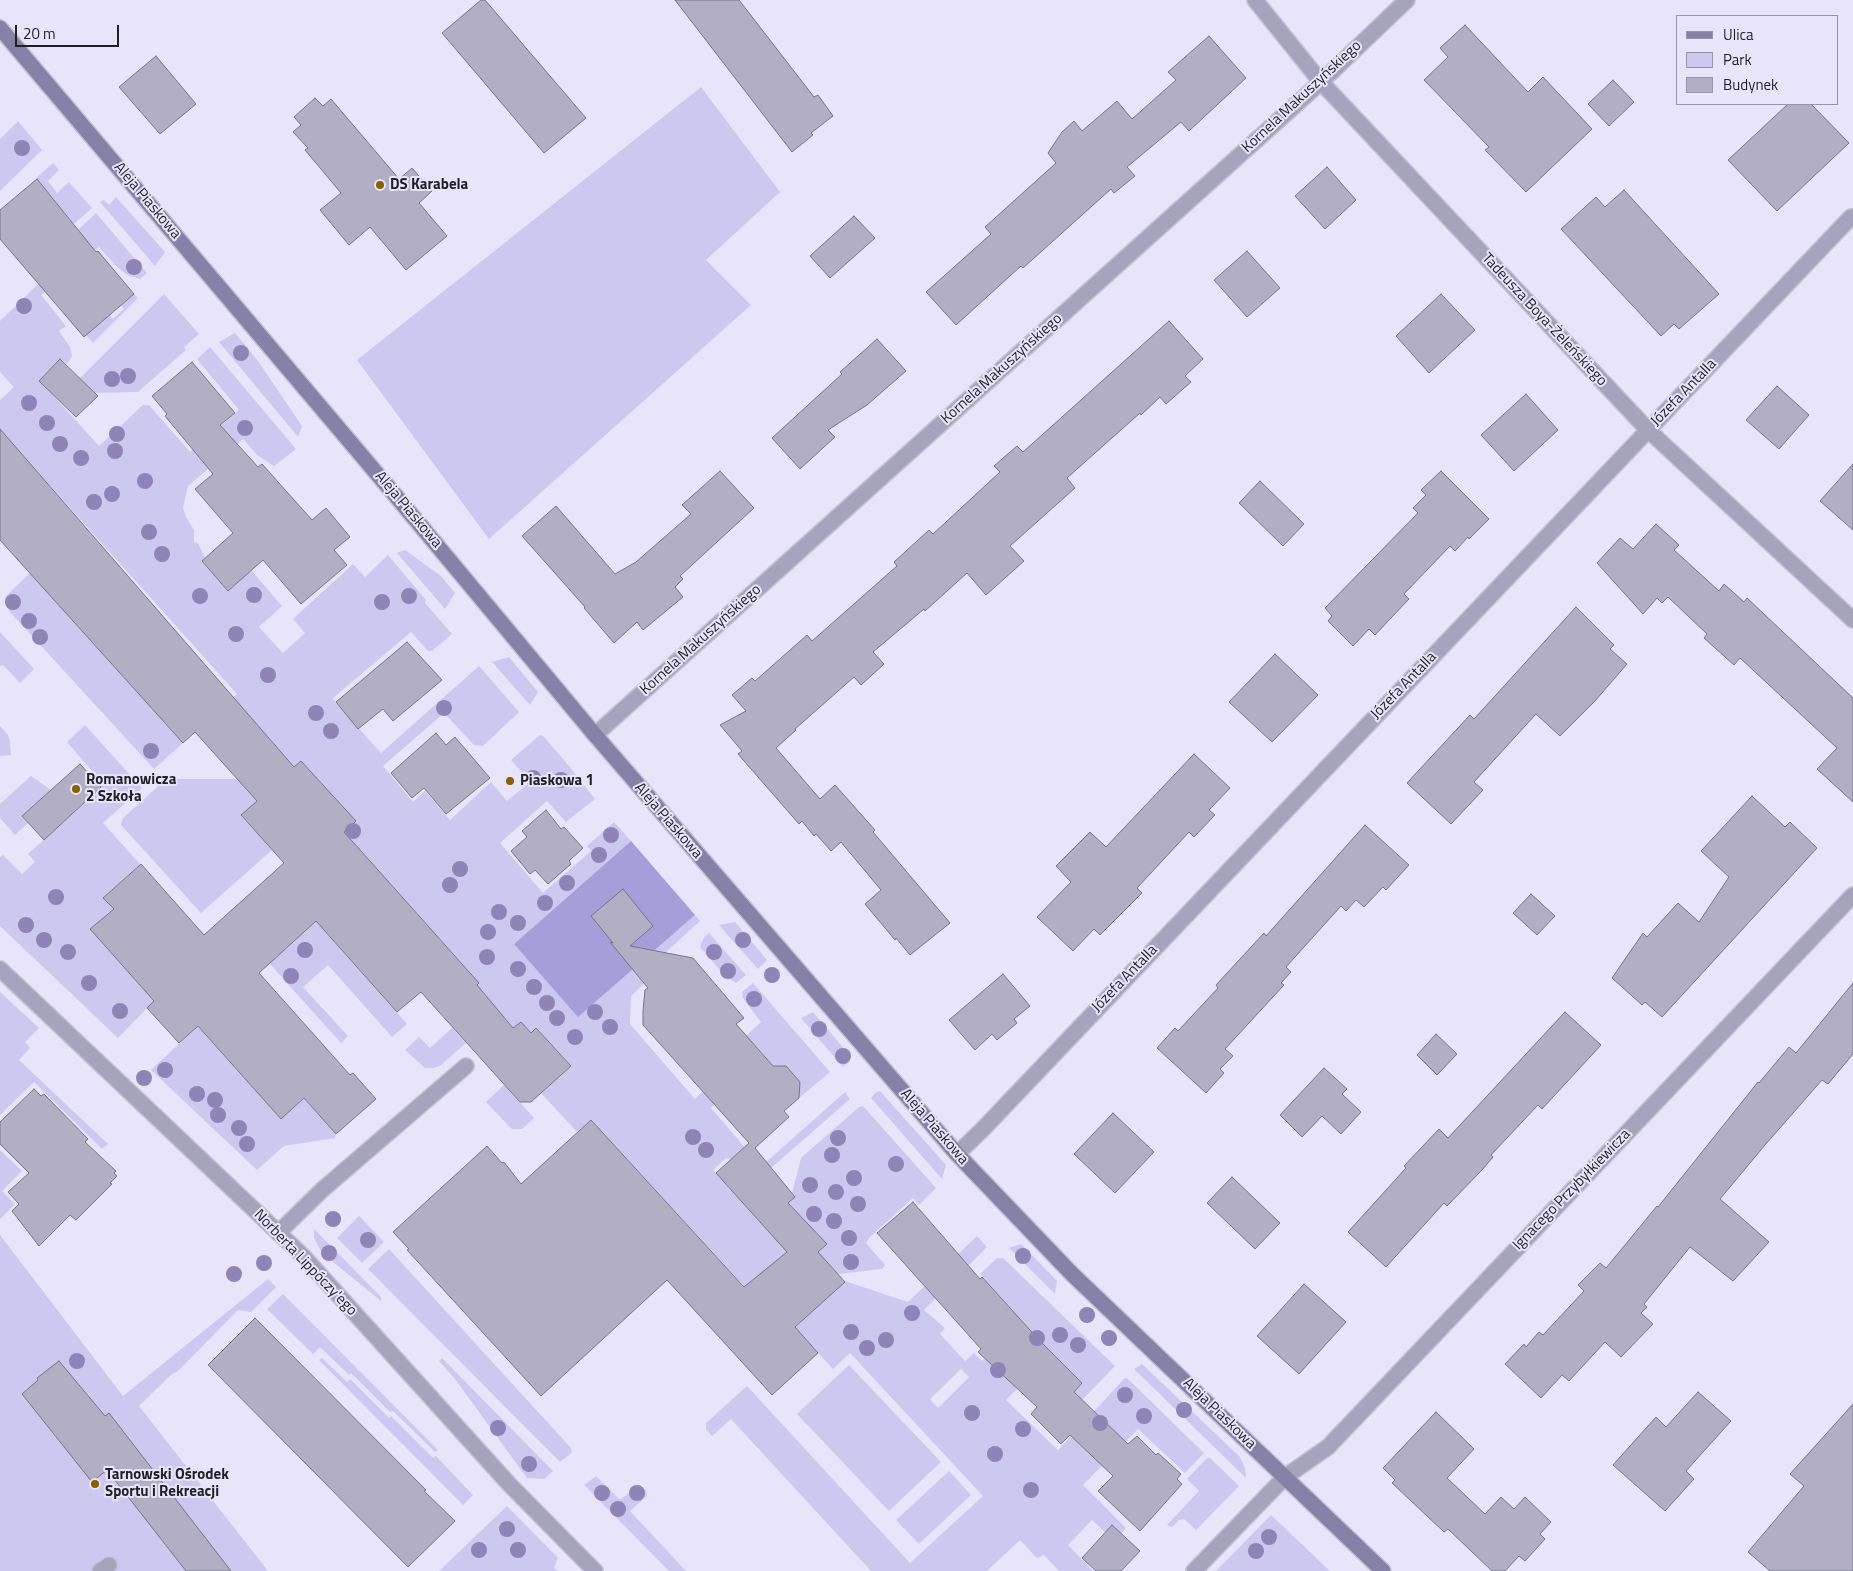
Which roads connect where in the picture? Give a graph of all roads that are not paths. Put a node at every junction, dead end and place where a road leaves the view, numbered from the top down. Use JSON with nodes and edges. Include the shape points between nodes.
{"nodes":[{"id":1,"x":1255,"y":0,"type":"edge"},
{"id":2,"x":1407,"y":0,"type":"edge"},
{"id":3,"x":0,"y":28,"type":"edge"},
{"id":4,"x":1321,"y":82,"type":"junction"},
{"id":5,"x":1851,"y":217,"type":"dead end"},
{"id":6,"x":1648,"y":430,"type":"junction"},
{"id":7,"x":1853,"y":620,"type":"edge"},
{"id":8,"x":595,"y":735,"type":"junction"},
{"id":9,"x":1853,"y":894,"type":"edge"},
{"id":10,"x":0,"y":969,"type":"edge"},
{"id":11,"x":466,"y":1066,"type":"dead end"},
{"id":12,"x":957,"y":1154,"type":"junction"},
{"id":13,"x":278,"y":1233,"type":"junction"},
{"id":14,"x":1285,"y":1477,"type":"junction"},
{"id":15,"x":595,"y":1571,"type":"edge"},
{"id":16,"x":1194,"y":1571,"type":"edge"},
{"id":17,"x":1383,"y":1571,"type":"edge"}],
"edges":[{"from":1,"to":4,"type":"street","name":"Tadeusza Boya-Żeleńskiego"},
{"from":2,"to":4,"type":"street","name":"Kornela Makuszyńskiego"},
{"from":3,"to":8,"type":"street","name":"Aleja Piaskowa"},
{"from":4,"to":6,"type":"street","name":"Tadeusza Boya-Żeleńskiego"},
{"from":4,"to":8,"type":"street","name":"Kornela Makuszyńskiego"},
{"from":5,"to":6,"type":"street","name":"Józefa Antalla"},
{"from":6,"to":7,"type":"street","name":"Tadeusza Boya-Żeleńskiego"},
{"from":6,"to":12,"type":"street","name":"Józefa Antalla"},
{"from":8,"to":12,"type":"street","name":"Aleja Piaskowa"},
{"from":9,"to":14,"type":"street","name":"Ignacego Przybyłkiewicza","via":[[1328,1447]]},
{"from":10,"to":13,"type":"street","name":"Norberta Lippóczy'ego"},
{"from":11,"to":13,"type":"street","via":[[322,1190]]},
{"from":12,"to":14,"type":"street","name":"Aleja Piaskowa","via":[[1072,1274]]},
{"from":13,"to":15,"type":"street","name":"Norberta Lippóczy'ego","via":[[303,1256],[509,1484]]},
{"from":14,"to":16,"type":"street"},
{"from":14,"to":17,"type":"street","name":"Aleja Piaskowa"}]}
